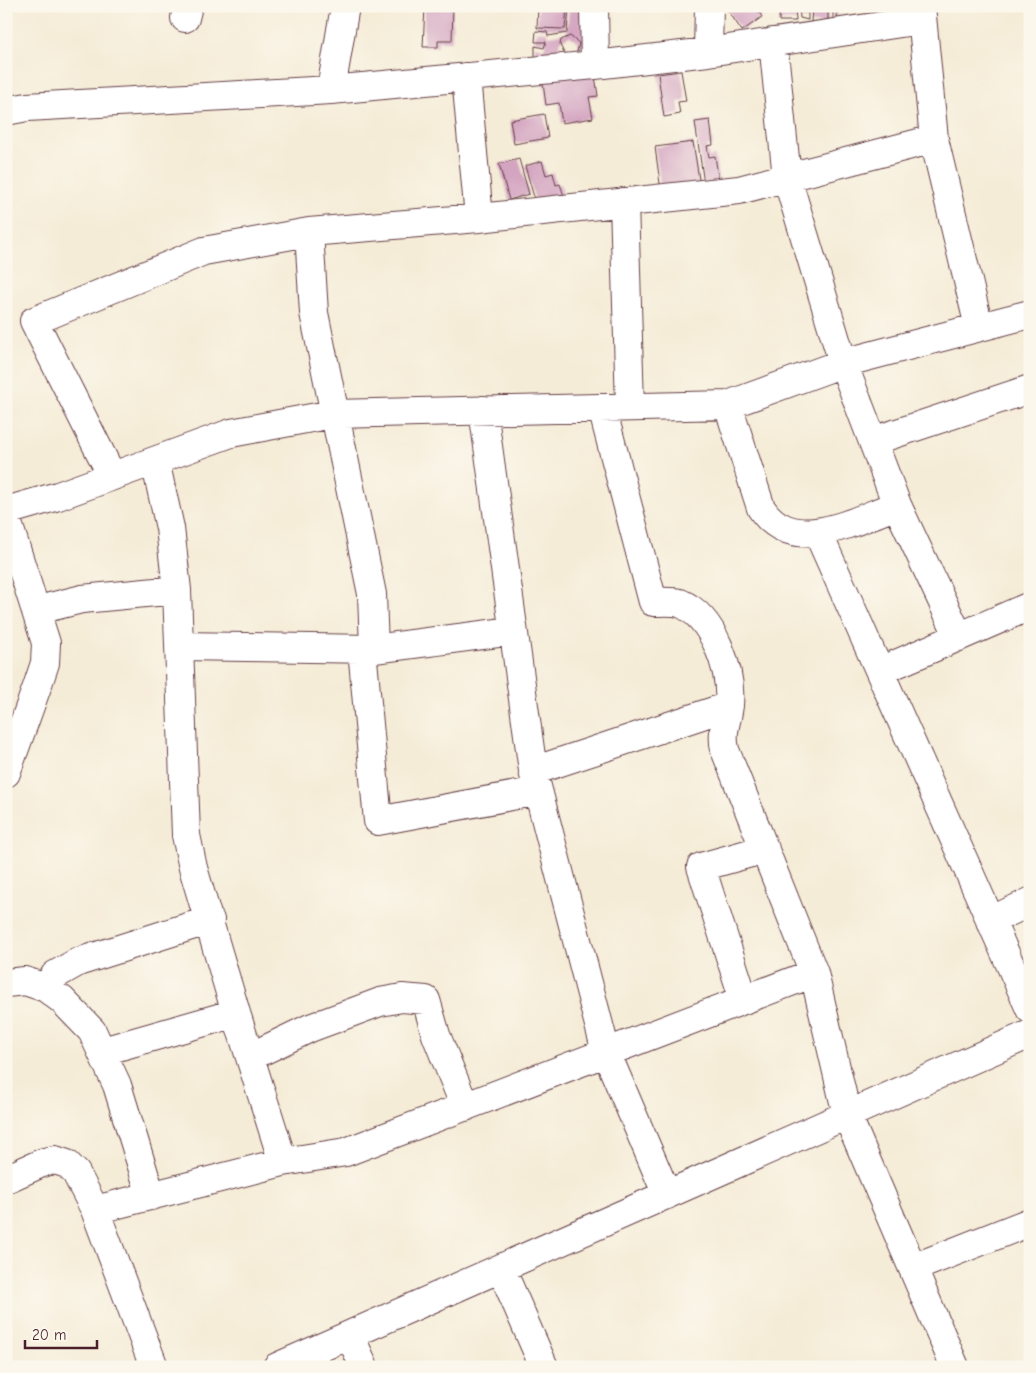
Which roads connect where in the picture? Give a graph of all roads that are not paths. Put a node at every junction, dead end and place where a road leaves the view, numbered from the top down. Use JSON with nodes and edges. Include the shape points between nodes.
{"nodes":[{"id":1,"x":345,"y":6,"type":"edge"},
{"id":2,"x":594,"y":6,"type":"edge"},
{"id":3,"x":709,"y":6,"type":"edge"},
{"id":4,"x":921,"y":13,"type":"edge"},
{"id":5,"x":773,"y":42,"type":"junction"},
{"id":6,"x":708,"y":52,"type":"junction"},
{"id":7,"x":595,"y":65,"type":"junction"},
{"id":8,"x":466,"y":77,"type":"junction"},
{"id":9,"x":331,"y":90,"type":"junction"},
{"id":10,"x":6,"y":111,"type":"edge"},
{"id":11,"x":934,"y":139,"type":"junction"},
{"id":12,"x":787,"y":178,"type":"junction"},
{"id":13,"x":624,"y":202,"type":"junction"},
{"id":14,"x":479,"y":218,"type":"junction"},
{"id":15,"x":309,"y":232,"type":"junction"},
{"id":16,"x":1030,"y":314,"type":"edge"},
{"id":17,"x":979,"y":327,"type":"junction"},
{"id":18,"x":843,"y":363,"type":"junction"},
{"id":19,"x":1030,"y":390,"type":"edge"},
{"id":20,"x":728,"y":405,"type":"junction"},
{"id":21,"x":630,"y":407,"type":"junction"},
{"id":22,"x":602,"y":408,"type":"junction"},
{"id":23,"x":483,"y":410,"type":"junction"},
{"id":24,"x":333,"y":414,"type":"junction"},
{"id":25,"x":873,"y":441,"type":"junction"},
{"id":26,"x":155,"y":461,"type":"junction"},
{"id":27,"x":112,"y":476,"type":"junction"},
{"id":28,"x":897,"y":505,"type":"junction"},
{"id":29,"x":6,"y":511,"type":"edge"},
{"id":30,"x":6,"y":517,"type":"edge"},
{"id":31,"x":818,"y":533,"type":"junction"},
{"id":32,"x":15,"y":575,"type":"edge"},
{"id":33,"x":176,"y":590,"type":"junction"},
{"id":34,"x":1030,"y":606,"type":"edge"},
{"id":35,"x":38,"y":610,"type":"junction"},
{"id":36,"x":513,"y":631,"type":"junction"},
{"id":37,"x":959,"y":637,"type":"junction"},
{"id":38,"x":180,"y":646,"type":"junction"},
{"id":39,"x":368,"y":649,"type":"junction"},
{"id":40,"x":880,"y":671,"type":"junction"},
{"id":41,"x":729,"y":706,"type":"junction"},
{"id":42,"x":16,"y":718,"type":"edge"},
{"id":43,"x":6,"y":773,"type":"edge"},
{"id":44,"x":536,"y":781,"type":"junction"},
{"id":45,"x":765,"y":849,"type":"junction"},
{"id":46,"x":1030,"y":902,"type":"edge"},
{"id":47,"x":210,"y":920,"type":"junction"},
{"id":48,"x":990,"y":921,"type":"junction"},
{"id":49,"x":814,"y":973,"type":"junction"},
{"id":50,"x":6,"y":983,"type":"edge"},
{"id":51,"x":46,"y":988,"type":"junction"},
{"id":52,"x":744,"y":1000,"type":"junction"},
{"id":53,"x":1030,"y":1009,"type":"edge"},
{"id":54,"x":236,"y":1013,"type":"junction"},
{"id":55,"x":1030,"y":1034,"type":"edge"},
{"id":56,"x":103,"y":1051,"type":"junction"},
{"id":57,"x":606,"y":1052,"type":"junction"},
{"id":58,"x":250,"y":1056,"type":"junction"},
{"id":59,"x":464,"y":1107,"type":"junction"},
{"id":60,"x":847,"y":1115,"type":"junction"},
{"id":61,"x":283,"y":1162,"type":"junction"},
{"id":62,"x":6,"y":1179,"type":"edge"},
{"id":63,"x":667,"y":1195,"type":"junction"},
{"id":64,"x":151,"y":1196,"type":"junction"},
{"id":65,"x":94,"y":1210,"type":"junction"},
{"id":66,"x":1030,"y":1222,"type":"edge"},
{"id":67,"x":501,"y":1268,"type":"junction"},
{"id":68,"x":913,"y":1268,"type":"junction"},
{"id":69,"x":350,"y":1335,"type":"junction"},
{"id":70,"x":154,"y":1367,"type":"edge"},
{"id":71,"x":278,"y":1367,"type":"edge"},
{"id":72,"x":364,"y":1367,"type":"edge"},
{"id":73,"x":544,"y":1367,"type":"edge"},
{"id":74,"x":955,"y":1367,"type":"edge"}],
"edges":[{"from":1,"to":9,"type":"street"},
{"from":2,"to":7,"type":"street"},
{"from":3,"to":6,"type":"street"},
{"from":4,"to":5,"type":"street"},
{"from":4,"to":11,"type":"street"},
{"from":5,"to":6,"type":"street"},
{"from":5,"to":12,"type":"street"},
{"from":6,"to":7,"type":"street"},
{"from":7,"to":8,"type":"street"},
{"from":8,"to":9,"type":"street"},
{"from":8,"to":14,"type":"street"},
{"from":9,"to":10,"type":"street","via":[[27,107]]},
{"from":11,"to":12,"type":"street"},
{"from":11,"to":17,"type":"street"},
{"from":12,"to":13,"type":"street","via":[[739,190]]},
{"from":12,"to":18,"type":"street"},
{"from":13,"to":14,"type":"street"},
{"from":13,"to":21,"type":"street"},
{"from":14,"to":15,"type":"street"},
{"from":15,"to":24,"type":"street","via":[[314,313]]},
{"from":15,"to":27,"type":"street","via":[[204,251],[34,320]]},
{"from":16,"to":17,"type":"street"},
{"from":17,"to":18,"type":"street"},
{"from":18,"to":20,"type":"street"},
{"from":18,"to":25,"type":"street"},
{"from":19,"to":25,"type":"street"},
{"from":20,"to":21,"type":"street"},
{"from":20,"to":31,"type":"street","via":[[761,508],[769,520],[800,534]]},
{"from":21,"to":22,"type":"street"},
{"from":22,"to":23,"type":"street"},
{"from":22,"to":41,"type":"street","via":[[653,602],[678,602],[700,618],[720,652],[729,684]]},
{"from":23,"to":24,"type":"street"},
{"from":23,"to":36,"type":"street"},
{"from":24,"to":26,"type":"street","via":[[231,433]]},
{"from":24,"to":39,"type":"street","via":[[372,594]]},
{"from":25,"to":28,"type":"street"},
{"from":26,"to":27,"type":"street"},
{"from":26,"to":33,"type":"street","via":[[170,528]]},
{"from":27,"to":29,"type":"street"},
{"from":28,"to":31,"type":"street"},
{"from":28,"to":37,"type":"street"},
{"from":30,"to":32,"type":"street"},
{"from":31,"to":40,"type":"street"},
{"from":32,"to":35,"type":"street"},
{"from":33,"to":35,"type":"street","via":[[82,599]]},
{"from":33,"to":38,"type":"street"},
{"from":34,"to":37,"type":"street"},
{"from":35,"to":42,"type":"street","via":[[46,643],[45,663]]},
{"from":36,"to":39,"type":"street"},
{"from":36,"to":44,"type":"street"},
{"from":37,"to":40,"type":"street"},
{"from":38,"to":39,"type":"street"},
{"from":38,"to":47,"type":"street","via":[[186,836]]},
{"from":39,"to":44,"type":"street","via":[[378,821]]},
{"from":40,"to":48,"type":"street"},
{"from":41,"to":44,"type":"street"},
{"from":41,"to":45,"type":"street","via":[[723,725],[725,750]]},
{"from":42,"to":43,"type":"street"},
{"from":44,"to":57,"type":"street"},
{"from":45,"to":49,"type":"street"},
{"from":45,"to":52,"type":"street","via":[[701,867]]},
{"from":46,"to":48,"type":"street"},
{"from":47,"to":51,"type":"street","via":[[78,962],[55,975]]},
{"from":47,"to":54,"type":"street"},
{"from":48,"to":53,"type":"street"},
{"from":49,"to":52,"type":"street"},
{"from":49,"to":60,"type":"street"},
{"from":50,"to":51,"type":"street","via":[[25,981]]},
{"from":51,"to":56,"type":"street","via":[[92,1031]]},
{"from":52,"to":57,"type":"street"},
{"from":54,"to":56,"type":"street"},
{"from":54,"to":58,"type":"street"},
{"from":55,"to":60,"type":"street"},
{"from":56,"to":64,"type":"street","via":[[117,1085]]},
{"from":57,"to":59,"type":"street"},
{"from":57,"to":63,"type":"street"},
{"from":58,"to":59,"type":"street","via":[[310,1028],[380,1002],[402,998],[426,1000]]},
{"from":58,"to":61,"type":"street"},
{"from":59,"to":61,"type":"street","via":[[346,1152]]},
{"from":60,"to":63,"type":"street"},
{"from":60,"to":68,"type":"street"},
{"from":61,"to":64,"type":"street"},
{"from":62,"to":65,"type":"street","via":[[44,1162],[60,1160],[76,1173]]},
{"from":63,"to":67,"type":"street"},
{"from":64,"to":65,"type":"street"},
{"from":65,"to":70,"type":"street"},
{"from":66,"to":68,"type":"street"},
{"from":67,"to":69,"type":"street"},
{"from":67,"to":73,"type":"street"},
{"from":68,"to":74,"type":"street"},
{"from":69,"to":71,"type":"street"},
{"from":69,"to":72,"type":"street"}]}
